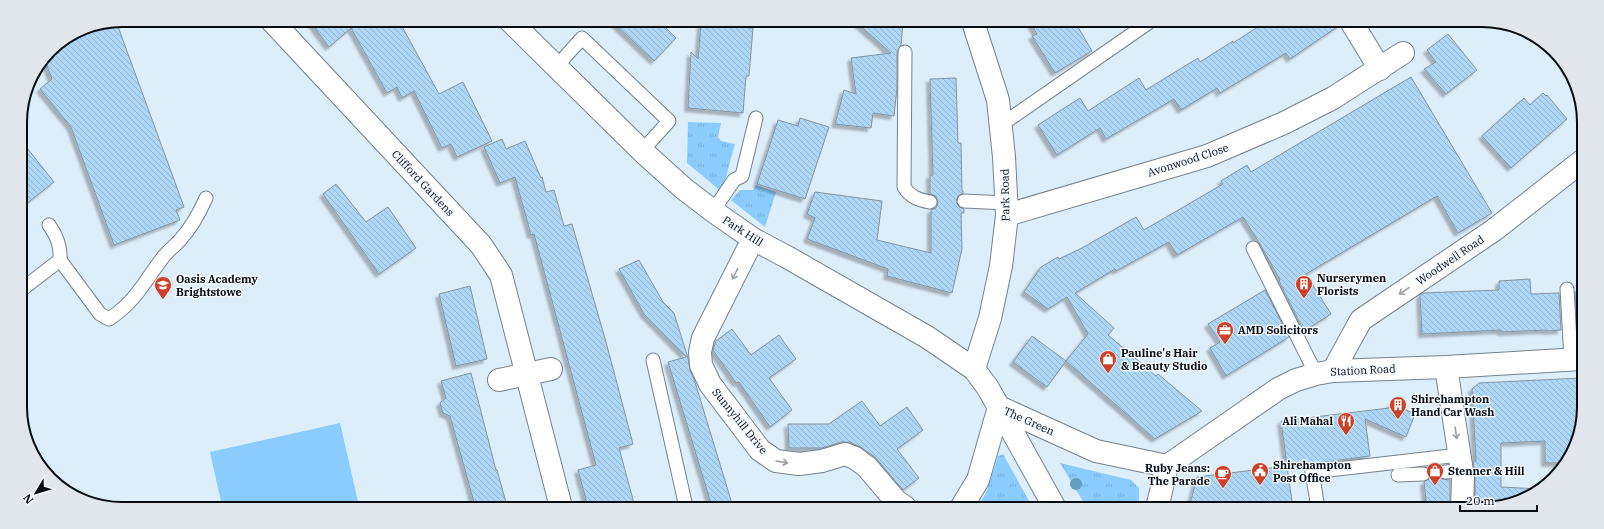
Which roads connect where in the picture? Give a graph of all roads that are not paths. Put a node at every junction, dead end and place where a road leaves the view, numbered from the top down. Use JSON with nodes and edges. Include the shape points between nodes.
{"nodes":[{"id":1,"x":277,"y":27,"type":"edge"},
{"id":2,"x":516,"y":27,"type":"edge"},
{"id":3,"x":975,"y":27,"type":"edge"},
{"id":4,"x":1142,"y":27,"type":"edge"},
{"id":5,"x":1354,"y":27,"type":"edge"},
{"id":6,"x":905,"y":52,"type":"dead end"},
{"id":7,"x":1403,"y":53,"type":"dead end"},
{"id":8,"x":556,"y":67,"type":"junction"},
{"id":9,"x":1380,"y":69,"type":"junction"},
{"id":10,"x":756,"y":118,"type":"dead end"},
{"id":11,"x":1001,"y":125,"type":"junction"},
{"id":12,"x":642,"y":152,"type":"junction"},
{"id":13,"x":1577,"y":164,"type":"edge"},
{"id":14,"x":206,"y":198,"type":"dead end"},
{"id":15,"x":964,"y":201,"type":"dead end"},
{"id":16,"x":930,"y":202,"type":"dead end"},
{"id":17,"x":1006,"y":209,"type":"junction"},
{"id":18,"x":714,"y":211,"type":"junction"},
{"id":19,"x":49,"y":225,"type":"dead end"},
{"id":20,"x":753,"y":239,"type":"junction"},
{"id":21,"x":1253,"y":248,"type":"dead end"},
{"id":22,"x":60,"y":260,"type":"junction"},
{"id":23,"x":27,"y":285,"type":"edge"},
{"id":24,"x":1567,"y":289,"type":"dead end"},
{"id":25,"x":1576,"y":359,"type":"edge"},
{"id":26,"x":653,"y":360,"type":"dead end"},
{"id":27,"x":1446,"y":367,"type":"junction"},
{"id":28,"x":551,"y":369,"type":"dead end"},
{"id":29,"x":974,"y":369,"type":"junction"},
{"id":30,"x":1324,"y":372,"type":"junction"},
{"id":31,"x":527,"y":374,"type":"junction"},
{"id":32,"x":499,"y":380,"type":"dead end"},
{"id":33,"x":999,"y":407,"type":"junction"},
{"id":34,"x":1167,"y":466,"type":"junction"},
{"id":35,"x":1456,"y":466,"type":"junction"},
{"id":36,"x":1423,"y":474,"type":"dead end"},
{"id":37,"x":1398,"y":475,"type":"dead end"},
{"id":38,"x":560,"y":502,"type":"edge"},
{"id":39,"x":685,"y":502,"type":"edge"},
{"id":40,"x":897,"y":502,"type":"edge"},
{"id":41,"x":965,"y":502,"type":"edge"},
{"id":42,"x":1052,"y":502,"type":"edge"},
{"id":43,"x":1158,"y":502,"type":"edge"},
{"id":44,"x":1317,"y":502,"type":"edge"},
{"id":45,"x":1461,"y":502,"type":"edge"}],
"edges":[{"from":1,"to":31,"type":"street","name":"Clifford Gardens","via":[[481,245],[501,275]]},
{"from":2,"to":8,"type":"street","name":"Park Hill"},
{"from":3,"to":11,"type":"street","name":"Park Road","via":[[998,100]]},
{"from":4,"to":11,"type":"lane"},
{"from":5,"to":9,"type":"street"},
{"from":6,"to":16,"type":"lane","via":[[904,187],[908,194]]},
{"from":7,"to":9,"type":"street","name":"Avonwood Close"},
{"from":8,"to":12,"type":"street","name":"Park Hill"},
{"from":8,"to":12,"type":"lane","via":[[582,38],[669,121]]},
{"from":9,"to":17,"type":"street","name":"Avonwood Close","via":[[1333,98],[1284,123],[1207,156]]},
{"from":10,"to":18,"type":"lane","via":[[742,176],[734,180]]},
{"from":11,"to":17,"type":"street","name":"Park Road"},
{"from":12,"to":18,"type":"street","name":"Park Hill"},
{"from":13,"to":30,"type":"street","name":"Woodwell Road","one_way":true,"via":[[1494,230],[1361,320]]},
{"from":14,"to":22,"type":"lane","via":[[195,222],[181,240],[162,258],[140,291],[123,310],[109,320],[100,314]]},
{"from":15,"to":17,"type":"lane"},
{"from":17,"to":29,"type":"street","name":"Park Road","via":[[1001,266],[990,318]]},
{"from":18,"to":20,"type":"street","name":"Park Hill"},
{"from":19,"to":22,"type":"lane","via":[[57,235]]},
{"from":20,"to":29,"type":"street","name":"Park Hill","via":[[927,337]]},
{"from":20,"to":40,"type":"street","name":"Sunnyhill Drive","one_way":true,"via":[[704,338],[700,352],[701,365],[710,384],[760,450],[776,462],[799,464],[845,454],[867,467]]},
{"from":21,"to":30,"type":"lane"},
{"from":22,"to":23,"type":"lane"},
{"from":24,"to":25,"type":"lane"},
{"from":25,"to":27,"type":"street","name":"Station Road"},
{"from":26,"to":39,"type":"lane"},
{"from":27,"to":30,"type":"street","name":"Station Road"},
{"from":27,"to":35,"type":"street","one_way":true},
{"from":28,"to":31,"type":"street"},
{"from":29,"to":33,"type":"street","name":"Park Hill"},
{"from":30,"to":34,"type":"street","name":"Station Road","via":[[1296,380],[1278,389]]},
{"from":31,"to":32,"type":"street"},
{"from":31,"to":38,"type":"street","name":"Clifford Gardens"},
{"from":33,"to":34,"type":"street","name":"The Green","via":[[1096,451]]},
{"from":33,"to":41,"type":"street","via":[[978,480]]},
{"from":33,"to":42,"type":"street","name":"The Green"},
{"from":34,"to":43,"type":"street"},
{"from":35,"to":44,"type":"lane","via":[[1312,472]]},
{"from":35,"to":45,"type":"street"},
{"from":36,"to":37,"type":"lane"}]}
